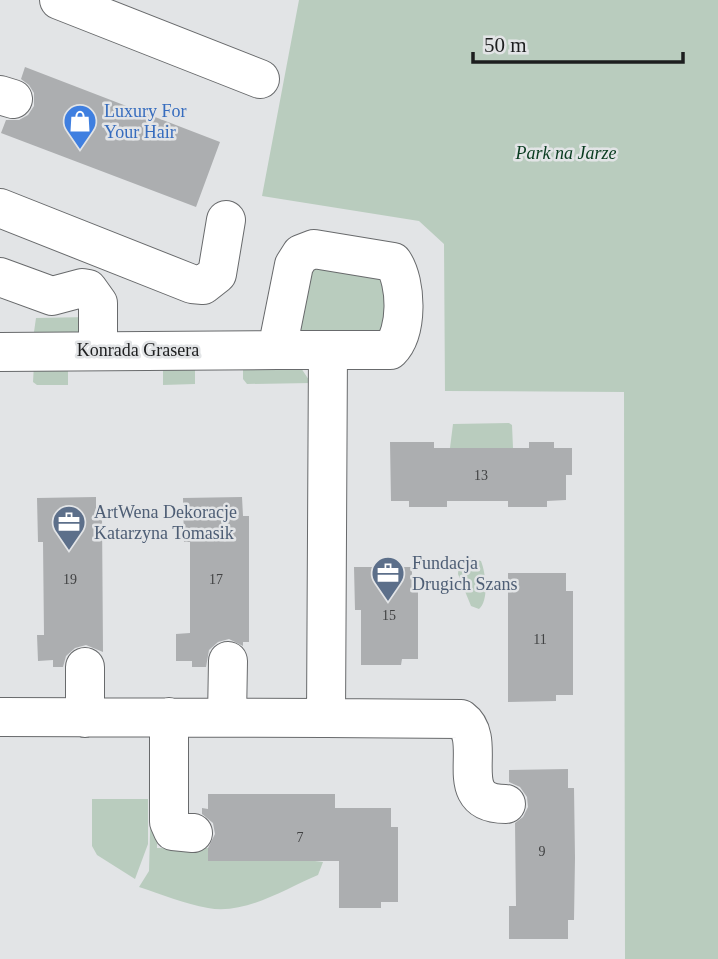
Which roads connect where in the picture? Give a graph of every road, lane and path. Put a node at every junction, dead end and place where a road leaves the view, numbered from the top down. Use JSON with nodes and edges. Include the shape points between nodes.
{"nodes":[{"id":1,"x":59,"y":0,"type":"edge"},
{"id":2,"x":260,"y":79,"type":"dead end"},
{"id":3,"x":0,"y":208,"type":"edge"},
{"id":4,"x":226,"y":220,"type":"dead end"},
{"id":5,"x":0,"y":277,"type":"edge"},
{"id":6,"x":98,"y":350,"type":"junction"},
{"id":7,"x":277,"y":350,"type":"junction"},
{"id":8,"x":328,"y":350,"type":"junction"},
{"id":9,"x":0,"y":352,"type":"edge"},
{"id":10,"x":228,"y":661,"type":"dead end"},
{"id":11,"x":85,"y":667,"type":"dead end"},
{"id":12,"x":169,"y":717,"type":"junction"},
{"id":13,"x":227,"y":717,"type":"junction"},
{"id":14,"x":0,"y":718,"type":"edge"},
{"id":15,"x":85,"y":718,"type":"junction"},
{"id":16,"x":326,"y":718,"type":"junction"},
{"id":17,"x":506,"y":804,"type":"dead end"},
{"id":18,"x":193,"y":833,"type":"dead end"}],
"edges":[{"from":1,"to":2,"type":"street"},
{"from":3,"to":4,"type":"street","via":[[203,285],[217,274]]},
{"from":5,"to":6,"type":"street","via":[[52,296],[82,288],[93,293],[98,303]]},
{"from":6,"to":7,"type":"street","name":"Konrada Grasera"},
{"from":6,"to":9,"type":"street","name":"Konrada Grasera"},
{"from":7,"to":8,"type":"street","name":"Konrada Grasera"},
{"from":7,"to":8,"type":"street","name":"Konrada Grasera","via":[[294,265],[301,254],[314,249],[393,262],[401,274],[402,331],[398,342],[390,350]]},
{"from":8,"to":16,"type":"street"},
{"from":10,"to":13,"type":"street"},
{"from":11,"to":15,"type":"street"},
{"from":12,"to":13,"type":"street"},
{"from":12,"to":15,"type":"street"},
{"from":12,"to":18,"type":"street","via":[[169,822],[173,831]]},
{"from":13,"to":16,"type":"street"},
{"from":14,"to":15,"type":"street"},
{"from":16,"to":17,"type":"street","via":[[461,719],[472,732],[476,792],[494,804]]}]}
